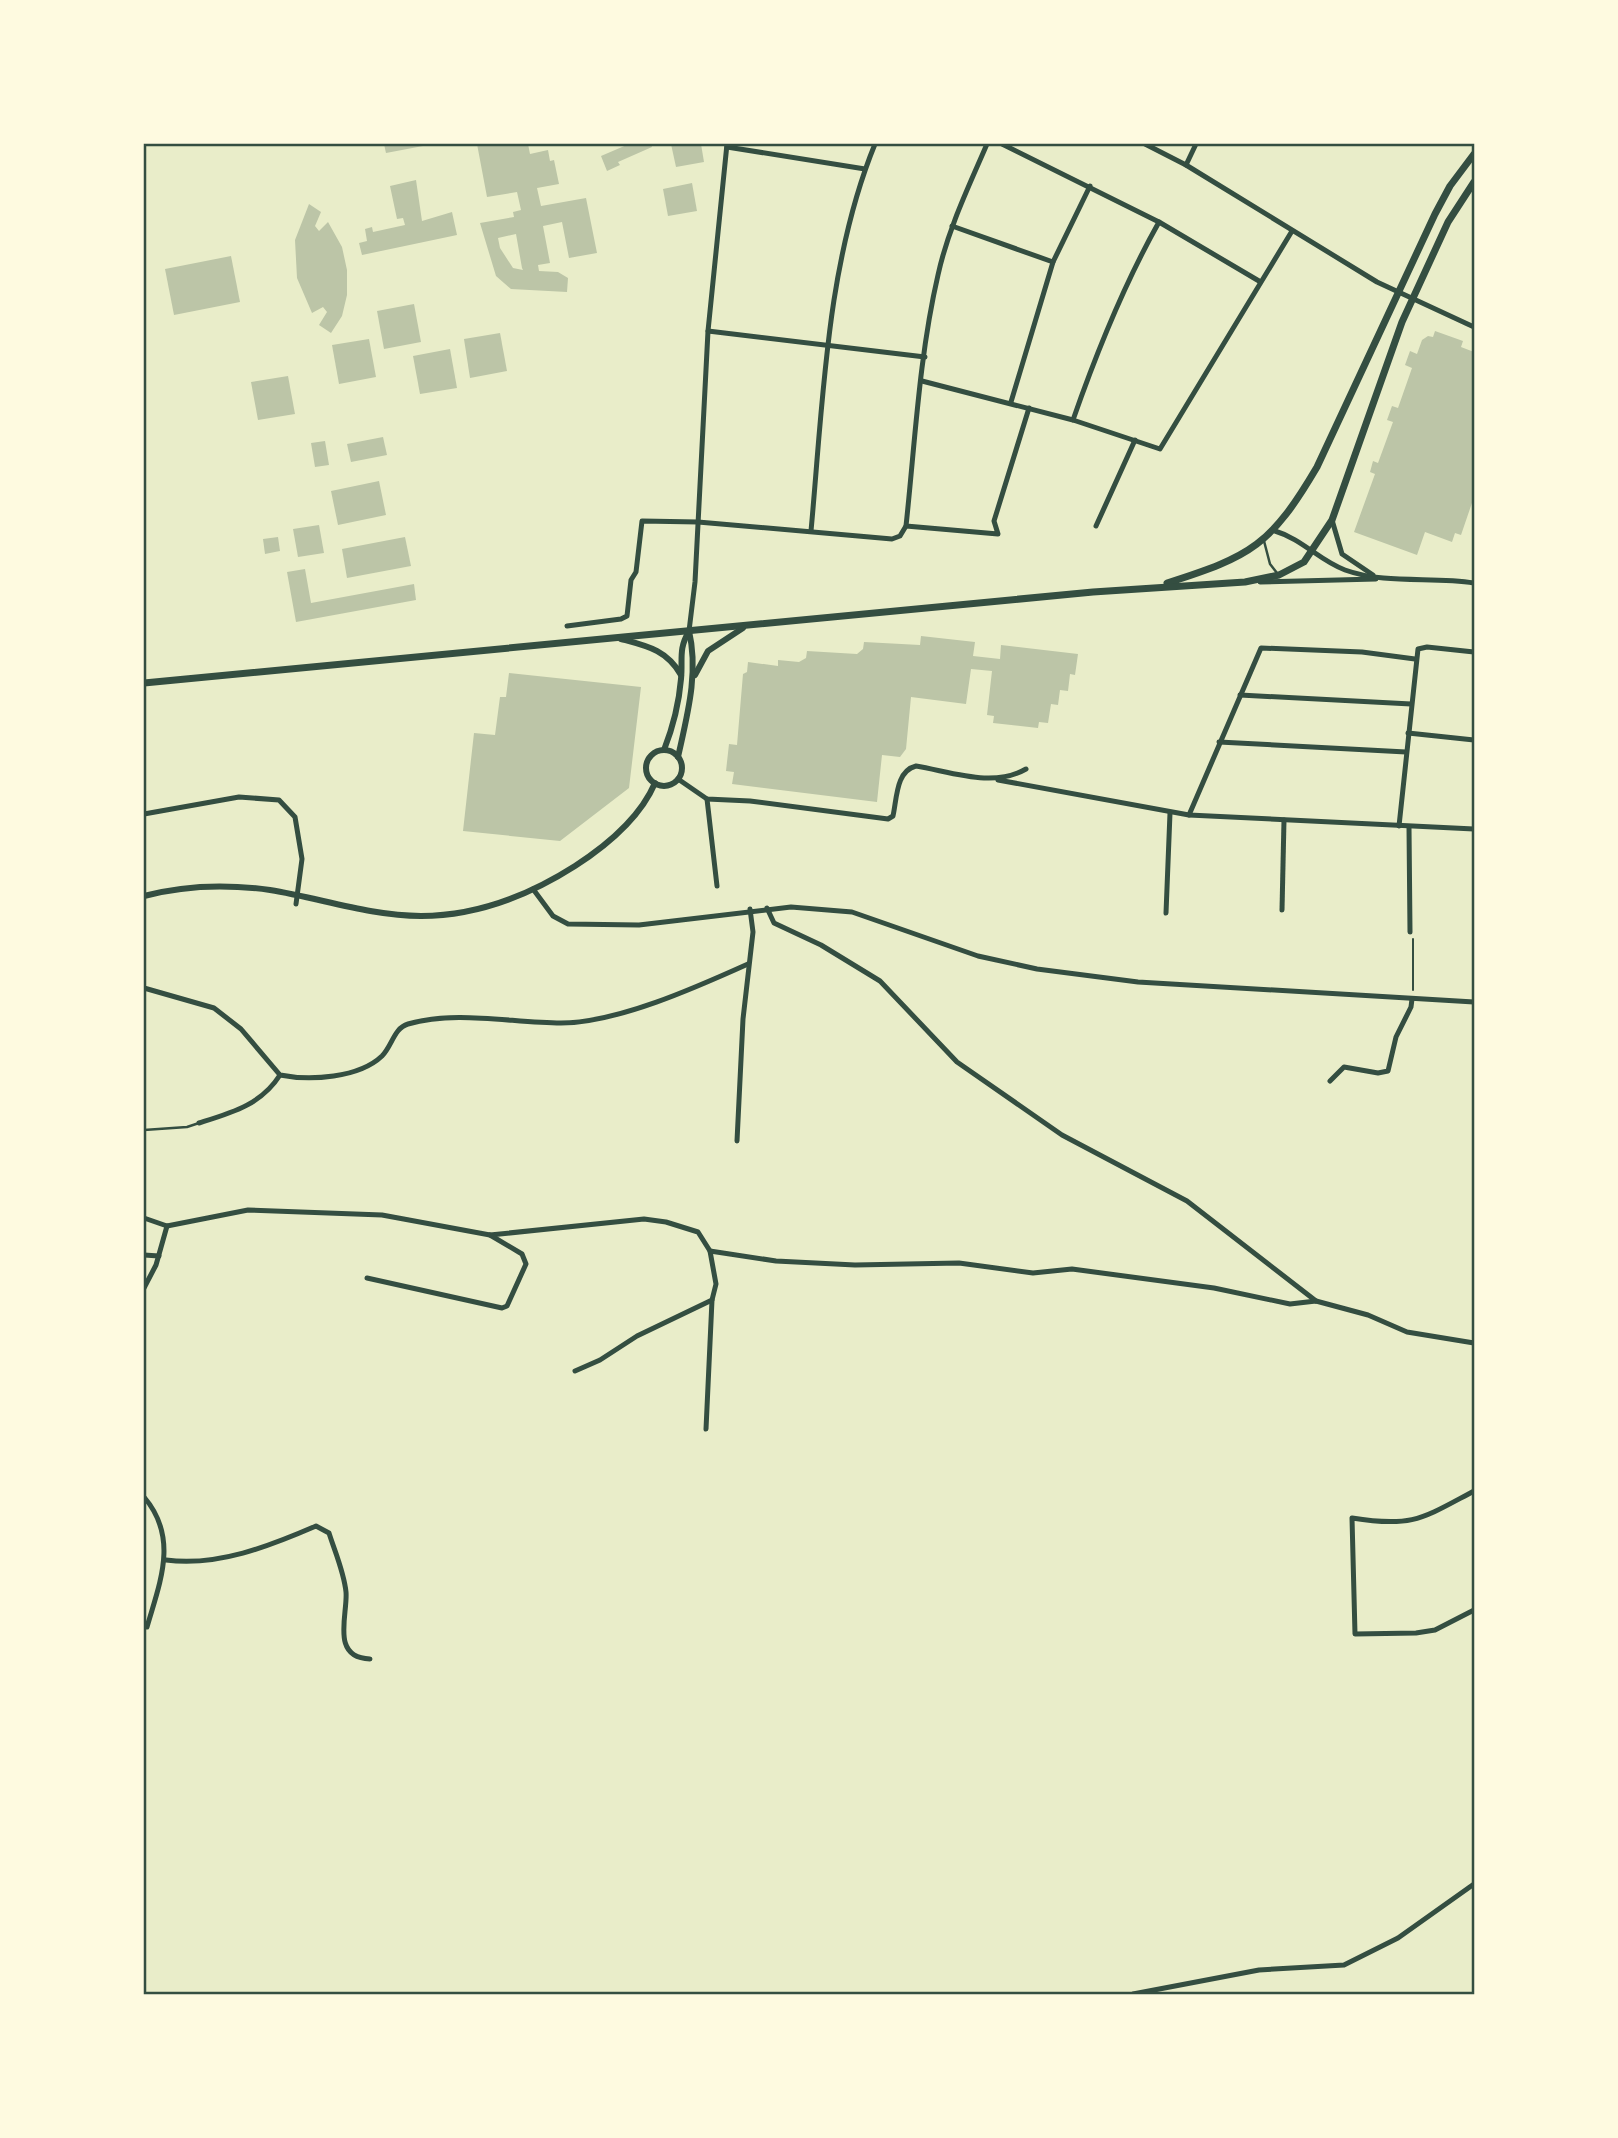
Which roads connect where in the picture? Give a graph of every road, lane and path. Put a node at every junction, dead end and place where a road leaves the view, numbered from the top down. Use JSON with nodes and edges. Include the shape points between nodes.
{"nodes":[{"id":1,"x":875,"y":144,"type":"edge"},
{"id":2,"x":987,"y":144,"type":"edge"},
{"id":3,"x":1002,"y":144,"type":"edge"},
{"id":4,"x":1144,"y":144,"type":"edge"},
{"id":5,"x":1196,"y":144,"type":"edge"},
{"id":6,"x":727,"y":145,"type":"edge"},
{"id":7,"x":1475,"y":154,"type":"edge"},
{"id":8,"x":1186,"y":164,"type":"junction"},
{"id":9,"x":865,"y":169,"type":"junction"},
{"id":10,"x":1475,"y":182,"type":"edge"},
{"id":11,"x":1090,"y":187,"type":"junction"},
{"id":12,"x":1159,"y":222,"type":"junction"},
{"id":13,"x":953,"y":226,"type":"junction"},
{"id":14,"x":1292,"y":231,"type":"junction"},
{"id":15,"x":1054,"y":262,"type":"junction"},
{"id":16,"x":1259,"y":281,"type":"junction"},
{"id":17,"x":1397,"y":292,"type":"junction"},
{"id":18,"x":1412,"y":300,"type":"junction"},
{"id":19,"x":1475,"y":327,"type":"edge"},
{"id":20,"x":708,"y":331,"type":"junction"},
{"id":21,"x":830,"y":344,"type":"junction"},
{"id":22,"x":925,"y":357,"type":"junction"},
{"id":23,"x":922,"y":381,"type":"junction"},
{"id":24,"x":1011,"y":402,"type":"junction"},
{"id":25,"x":1029,"y":408,"type":"junction"},
{"id":26,"x":1073,"y":420,"type":"junction"},
{"id":27,"x":1135,"y":440,"type":"junction"},
{"id":28,"x":1332,"y":520,"type":"junction"},
{"id":29,"x":698,"y":522,"type":"junction"},
{"id":30,"x":906,"y":526,"type":"junction"},
{"id":31,"x":1096,"y":526,"type":"dead end"},
{"id":32,"x":810,"y":531,"type":"junction"},
{"id":33,"x":1275,"y":531,"type":"junction"},
{"id":34,"x":1264,"y":541,"type":"junction"},
{"id":35,"x":1314,"y":551,"type":"junction"},
{"id":36,"x":1279,"y":575,"type":"junction"},
{"id":37,"x":1379,"y":578,"type":"junction"},
{"id":38,"x":1245,"y":582,"type":"junction"},
{"id":39,"x":1286,"y":582,"type":"junction"},
{"id":40,"x":1475,"y":583,"type":"edge"},
{"id":41,"x":1159,"y":586,"type":"junction"},
{"id":42,"x":567,"y":626,"type":"dead end"},
{"id":43,"x":743,"y":628,"type":"junction"},
{"id":44,"x":689,"y":631,"type":"junction"},
{"id":45,"x":617,"y":638,"type":"junction"},
{"id":46,"x":1475,"y":652,"type":"edge"},
{"id":47,"x":1415,"y":659,"type":"junction"},
{"id":48,"x":682,"y":676,"type":"junction"},
{"id":49,"x":693,"y":680,"type":"junction"},
{"id":50,"x":144,"y":683,"type":"edge"},
{"id":51,"x":1240,"y":695,"type":"junction"},
{"id":52,"x":1410,"y":704,"type":"junction"},
{"id":53,"x":1408,"y":733,"type":"junction"},
{"id":54,"x":1475,"y":740,"type":"edge"},
{"id":55,"x":1219,"y":742,"type":"junction"},
{"id":56,"x":664,"y":750,"type":"junction"},
{"id":57,"x":1406,"y":752,"type":"junction"},
{"id":58,"x":678,"y":757,"type":"junction"},
{"id":59,"x":1026,"y":769,"type":"dead end"},
{"id":60,"x":678,"y":779,"type":"junction"},
{"id":61,"x":998,"y":780,"type":"junction"},
{"id":62,"x":654,"y":783,"type":"junction"},
{"id":63,"x":707,"y":799,"type":"junction"},
{"id":64,"x":1170,"y":813,"type":"junction"},
{"id":65,"x":144,"y":814,"type":"edge"},
{"id":66,"x":1189,"y":816,"type":"junction"},
{"id":67,"x":1284,"y":820,"type":"junction"},
{"id":68,"x":1399,"y":826,"type":"junction"},
{"id":69,"x":1409,"y":827,"type":"junction"},
{"id":70,"x":1475,"y":829,"type":"edge"},
{"id":71,"x":717,"y":886,"type":"dead end"},
{"id":72,"x":533,"y":889,"type":"junction"},
{"id":73,"x":144,"y":896,"type":"edge"},
{"id":74,"x":297,"y":896,"type":"junction"},
{"id":75,"x":296,"y":904,"type":"dead end"},
{"id":76,"x":767,"y":908,"type":"junction"},
{"id":77,"x":750,"y":909,"type":"junction"},
{"id":78,"x":1282,"y":910,"type":"dead end"},
{"id":79,"x":1166,"y":913,"type":"dead end"},
{"id":80,"x":1410,"y":932,"type":"joint"},
{"id":81,"x":748,"y":964,"type":"junction"},
{"id":82,"x":144,"y":988,"type":"edge"},
{"id":83,"x":1412,"y":999,"type":"junction"},
{"id":84,"x":1475,"y":1002,"type":"edge"},
{"id":85,"x":280,"y":1076,"type":"junction"},
{"id":86,"x":1330,"y":1081,"type":"dead end"},
{"id":87,"x":199,"y":1123,"type":"joint"},
{"id":88,"x":144,"y":1130,"type":"edge"},
{"id":89,"x":737,"y":1141,"type":"dead end"},
{"id":90,"x":144,"y":1218,"type":"edge"},
{"id":91,"x":167,"y":1226,"type":"junction"},
{"id":92,"x":490,"y":1235,"type":"junction"},
{"id":93,"x":710,"y":1251,"type":"junction"},
{"id":94,"x":144,"y":1255,"type":"edge"},
{"id":95,"x":159,"y":1256,"type":"junction"},
{"id":96,"x":367,"y":1278,"type":"dead end"},
{"id":97,"x":144,"y":1288,"type":"edge"},
{"id":98,"x":712,"y":1300,"type":"junction"},
{"id":99,"x":1316,"y":1301,"type":"junction"},
{"id":100,"x":1475,"y":1343,"type":"edge"},
{"id":101,"x":575,"y":1371,"type":"dead end"},
{"id":102,"x":706,"y":1429,"type":"dead end"},
{"id":103,"x":1475,"y":1491,"type":"edge"},
{"id":104,"x":144,"y":1497,"type":"edge"},
{"id":105,"x":166,"y":1560,"type":"junction"},
{"id":106,"x":1475,"y":1610,"type":"edge"},
{"id":107,"x":147,"y":1627,"type":"dead end"},
{"id":108,"x":370,"y":1659,"type":"dead end"},
{"id":109,"x":1475,"y":1884,"type":"edge"},
{"id":110,"x":1133,"y":1994,"type":"edge"}],
"edges":[{"from":1,"to":9,"type":"street"},
{"from":2,"to":13,"type":"street"},
{"from":3,"to":11,"type":"street"},
{"from":4,"to":8,"type":"street"},
{"from":5,"to":8,"type":"street"},
{"from":6,"to":9,"type":"street"},
{"from":6,"to":20,"type":"street"},
{"from":7,"to":17,"type":"main road","via":[[1446,193]]},
{"from":8,"to":14,"type":"street"},
{"from":9,"to":21,"type":"street","via":[[844,256]]},
{"from":10,"to":18,"type":"main road","via":[[1448,222]]},
{"from":11,"to":12,"type":"street"},
{"from":11,"to":15,"type":"street"},
{"from":12,"to":16,"type":"street"},
{"from":12,"to":26,"type":"street","via":[[1126,281]]},
{"from":13,"to":15,"type":"street"},
{"from":13,"to":22,"type":"street","via":[[938,274]]},
{"from":14,"to":16,"type":"street"},
{"from":14,"to":17,"type":"street"},
{"from":15,"to":24,"type":"street"},
{"from":16,"to":27,"type":"street","via":[[1160,449]]},
{"from":17,"to":18,"type":"street"},
{"from":17,"to":33,"type":"main road","via":[[1317,467]]},
{"from":18,"to":19,"type":"street"},
{"from":18,"to":28,"type":"main road"},
{"from":20,"to":21,"type":"street"},
{"from":20,"to":29,"type":"street"},
{"from":21,"to":22,"type":"street"},
{"from":21,"to":32,"type":"street"},
{"from":22,"to":23,"type":"street"},
{"from":23,"to":24,"type":"street"},
{"from":23,"to":30,"type":"street"},
{"from":24,"to":25,"type":"street"},
{"from":25,"to":26,"type":"street"},
{"from":25,"to":30,"type":"street","via":[[994,521],[998,534]]},
{"from":26,"to":27,"type":"street"},
{"from":27,"to":31,"type":"street"},
{"from":28,"to":35,"type":"main road"},
{"from":28,"to":37,"type":"street","via":[[1342,554]]},
{"from":29,"to":32,"type":"street"},
{"from":29,"to":42,"type":"street","via":[[642,521],[626,616]]},
{"from":29,"to":44,"type":"street"},
{"from":30,"to":32,"type":"street","via":[[892,539]]},
{"from":33,"to":34,"type":"main road"},
{"from":33,"to":35,"type":"street"},
{"from":34,"to":36,"type":"lane","via":[[1270,565]]},
{"from":34,"to":41,"type":"main road","via":[[1220,566]]},
{"from":35,"to":36,"type":"main road"},
{"from":35,"to":37,"type":"street","via":[[1329,564]]},
{"from":36,"to":38,"type":"main road"},
{"from":36,"to":39,"type":"lane"},
{"from":37,"to":39,"type":"street"},
{"from":37,"to":40,"type":"street"},
{"from":38,"to":39,"type":"street"},
{"from":38,"to":41,"type":"main road"},
{"from":41,"to":43,"type":"main road"},
{"from":43,"to":44,"type":"main road"},
{"from":43,"to":49,"type":"street","via":[[708,651]]},
{"from":44,"to":45,"type":"main road"},
{"from":44,"to":48,"type":"street","via":[[681,645]]},
{"from":44,"to":49,"type":"street"},
{"from":45,"to":48,"type":"street","via":[[662,652]]},
{"from":45,"to":50,"type":"main road"},
{"from":46,"to":47,"type":"street","via":[[1427,647],[1418,649]]},
{"from":47,"to":51,"type":"street","via":[[1362,652],[1261,649]]},
{"from":47,"to":52,"type":"street"},
{"from":48,"to":56,"type":"street"},
{"from":49,"to":58,"type":"street"},
{"from":51,"to":52,"type":"street"},
{"from":51,"to":55,"type":"street"},
{"from":52,"to":53,"type":"street"},
{"from":53,"to":54,"type":"street"},
{"from":53,"to":57,"type":"street"},
{"from":55,"to":57,"type":"street"},
{"from":55,"to":66,"type":"street"},
{"from":56,"to":58,"type":"street"},
{"from":56,"to":62,"type":"street","via":[[648,761],[647,773]]},
{"from":57,"to":68,"type":"street"},
{"from":58,"to":60,"type":"street","via":[[682,770]]},
{"from":59,"to":61,"type":"street"},
{"from":60,"to":62,"type":"street","via":[[669,785]]},
{"from":60,"to":63,"type":"street"},
{"from":61,"to":63,"type":"street","via":[[916,766],[907,769],[901,776],[893,816],[888,819]]},
{"from":61,"to":64,"type":"street"},
{"from":62,"to":72,"type":"street","via":[[619,832],[586,859]]},
{"from":63,"to":71,"type":"street"},
{"from":64,"to":66,"type":"street"},
{"from":64,"to":79,"type":"street"},
{"from":65,"to":74,"type":"street","via":[[239,797],[279,800],[295,817],[302,859]]},
{"from":66,"to":67,"type":"street"},
{"from":67,"to":68,"type":"street"},
{"from":67,"to":78,"type":"street"},
{"from":68,"to":69,"type":"street"},
{"from":69,"to":70,"type":"street"},
{"from":69,"to":80,"type":"street"},
{"from":72,"to":74,"type":"street","via":[[484,908],[439,916],[387,914]]},
{"from":72,"to":77,"type":"street","via":[[553,916],[568,924],[639,925]]},
{"from":73,"to":74,"type":"street","via":[[200,886]]},
{"from":74,"to":75,"type":"street"},
{"from":76,"to":77,"type":"street"},
{"from":76,"to":83,"type":"street","via":[[852,912],[978,956],[1037,969],[1138,982]]},
{"from":76,"to":99,"type":"street","via":[[775,923],[880,981],[957,1062],[1062,1135],[1187,1201]]},
{"from":77,"to":81,"type":"street","via":[[753,932]]},
{"from":80,"to":83,"type":"path"},
{"from":81,"to":85,"type":"street","via":[[683,993],[581,1021],[453,1019],[412,1023],[402,1026],[383,1055],[367,1066],[315,1078]]},
{"from":81,"to":89,"type":"street"},
{"from":82,"to":85,"type":"street","via":[[214,1008],[241,1029]]},
{"from":83,"to":84,"type":"street"},
{"from":83,"to":86,"type":"street","via":[[1388,1071],[1344,1067]]},
{"from":85,"to":87,"type":"street","via":[[261,1098]]},
{"from":87,"to":88,"type":"lane"},
{"from":90,"to":91,"type":"street"},
{"from":91,"to":92,"type":"street","via":[[248,1210],[383,1215]]},
{"from":91,"to":95,"type":"street"},
{"from":92,"to":93,"type":"street","via":[[644,1219],[698,1232]]},
{"from":92,"to":96,"type":"street","via":[[522,1254],[526,1264],[502,1308]]},
{"from":93,"to":98,"type":"street","via":[[716,1284]]},
{"from":93,"to":99,"type":"street","via":[[789,1262],[959,1263],[1033,1273],[1072,1269],[1214,1288],[1290,1304]]},
{"from":94,"to":95,"type":"street"},
{"from":95,"to":97,"type":"street"},
{"from":98,"to":101,"type":"street"},
{"from":98,"to":102,"type":"street"},
{"from":99,"to":100,"type":"street","via":[[1356,1311],[1406,1332]]},
{"from":103,"to":106,"type":"street","via":[[1411,1521],[1352,1518],[1355,1634],[1435,1630]]},
{"from":104,"to":105,"type":"street","via":[[158,1520]]},
{"from":105,"to":107,"type":"street"},
{"from":105,"to":108,"type":"street","via":[[193,1564],[275,1544],[316,1526],[329,1533],[343,1578],[342,1636],[352,1652]]},
{"from":109,"to":110,"type":"street","via":[[1398,1938],[1344,1965],[1259,1970]]}]}
